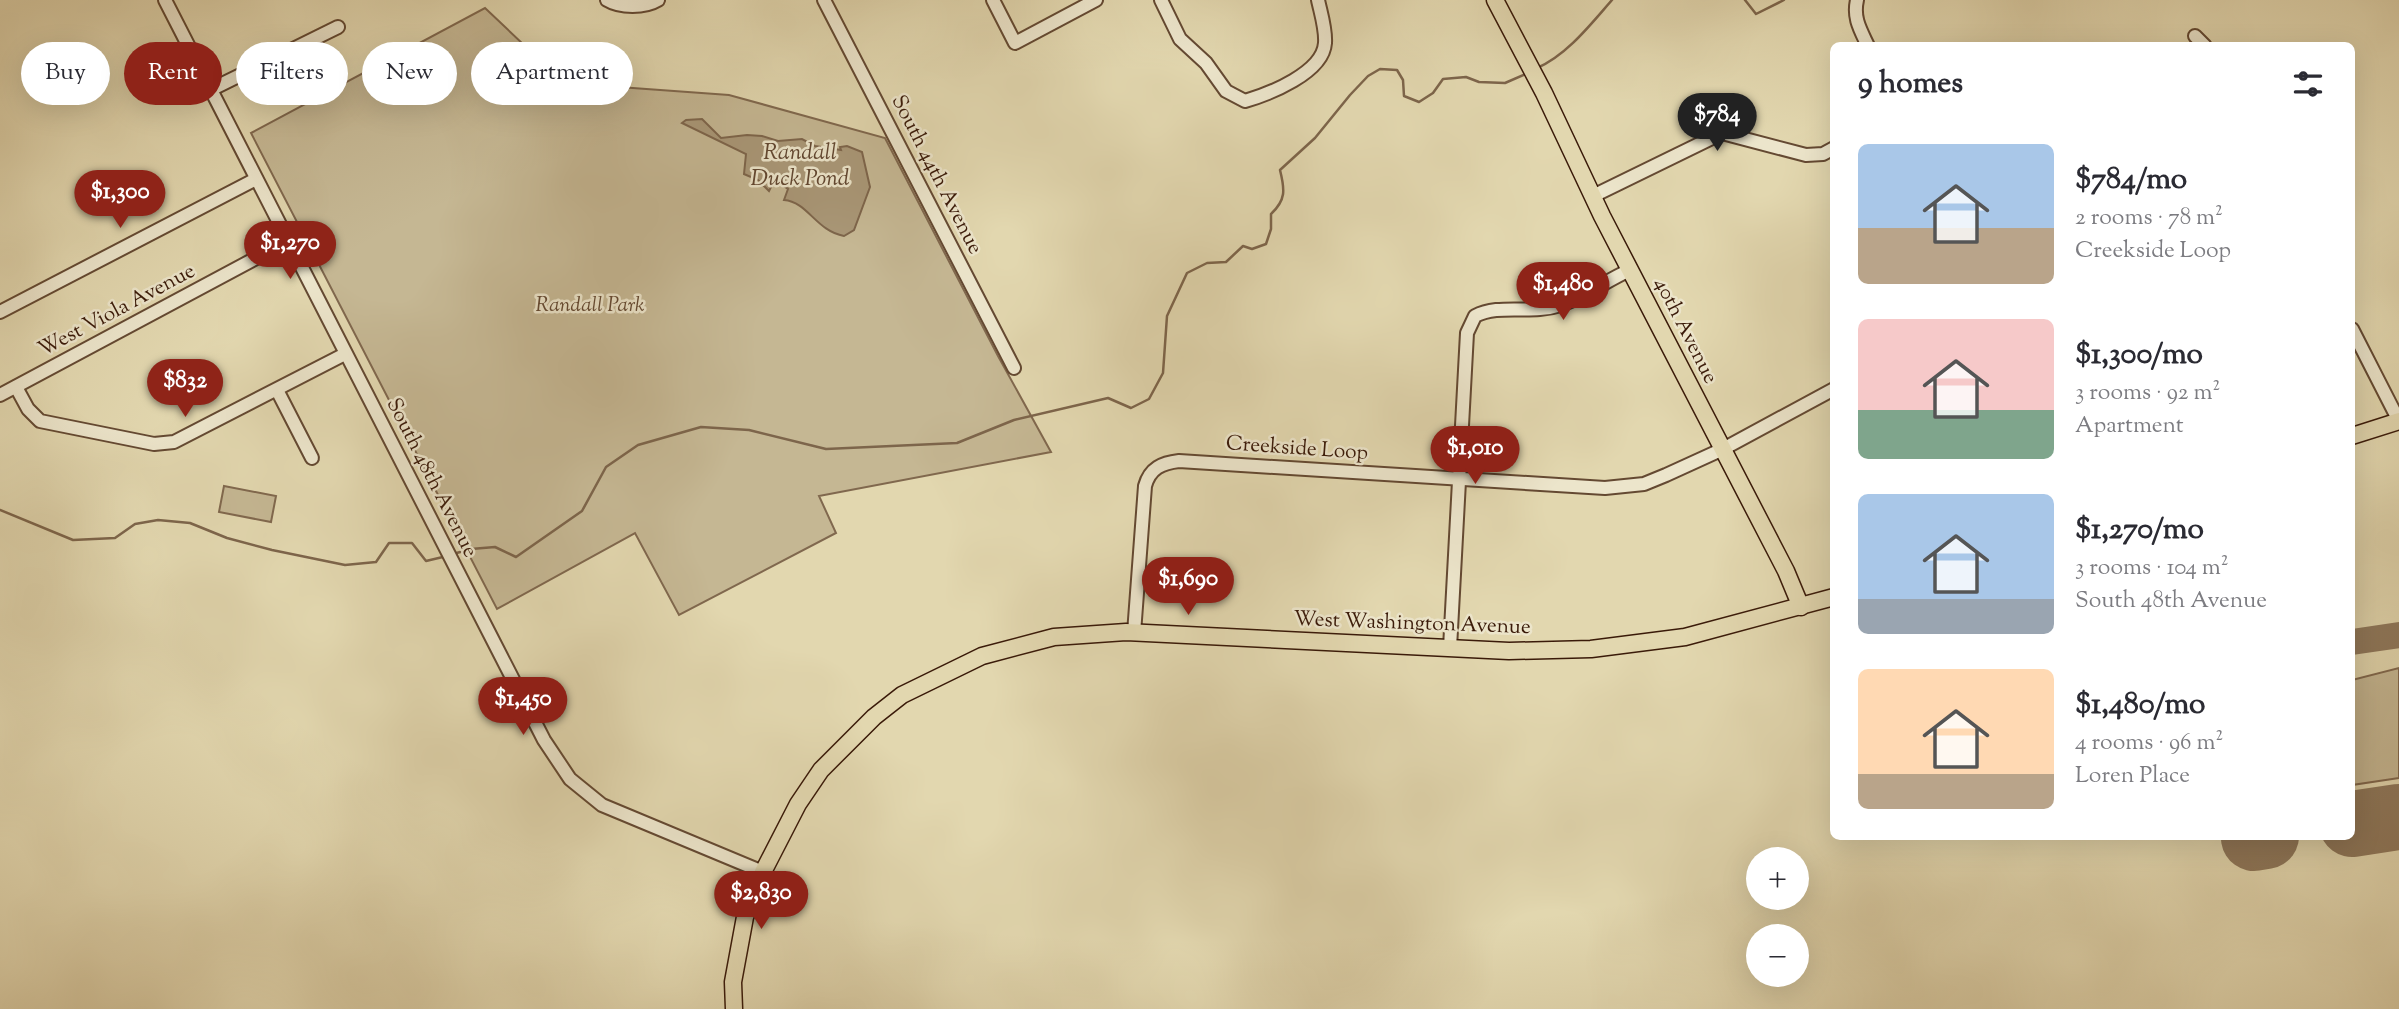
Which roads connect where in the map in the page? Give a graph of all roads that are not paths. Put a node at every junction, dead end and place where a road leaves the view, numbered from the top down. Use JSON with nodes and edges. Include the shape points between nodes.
{"nodes":[{"id":1,"x":165,"y":0,"type":"edge"},
{"id":2,"x":607,"y":0,"type":"edge"},
{"id":3,"x":658,"y":0,"type":"edge"},
{"id":4,"x":824,"y":0,"type":"edge"},
{"id":5,"x":993,"y":0,"type":"edge"},
{"id":6,"x":1096,"y":0,"type":"edge"},
{"id":7,"x":1161,"y":0,"type":"edge"},
{"id":8,"x":1318,"y":0,"type":"edge"},
{"id":9,"x":1495,"y":0,"type":"edge"},
{"id":10,"x":1857,"y":0,"type":"edge"},
{"id":11,"x":338,"y":27,"type":"dead end"},
{"id":12,"x":2195,"y":36,"type":"dead end"},
{"id":13,"x":186,"y":42,"type":"edge"},
{"id":14,"x":1866,"y":42,"type":"edge"},
{"id":15,"x":2202,"y":42,"type":"edge"},
{"id":16,"x":222,"y":84,"type":"edge"},
{"id":17,"x":218,"y":105,"type":"edge"},
{"id":18,"x":1830,"y":150,"type":"edge"},
{"id":19,"x":256,"y":179,"type":"junction"},
{"id":20,"x":1593,"y":196,"type":"junction"},
{"id":21,"x":288,"y":242,"type":"junction"},
{"id":22,"x":1630,"y":270,"type":"junction"},
{"id":23,"x":0,"y":312,"type":"edge"},
{"id":24,"x":2355,"y":335,"type":"edge"},
{"id":25,"x":345,"y":354,"type":"junction"},
{"id":26,"x":1014,"y":368,"type":"dead end"},
{"id":27,"x":16,"y":387,"type":"junction"},
{"id":28,"x":277,"y":390,"type":"junction"},
{"id":29,"x":1830,"y":391,"type":"edge"},
{"id":30,"x":0,"y":395,"type":"edge"},
{"id":31,"x":2399,"y":421,"type":"edge"},
{"id":32,"x":2355,"y":435,"type":"edge"},
{"id":33,"x":1723,"y":449,"type":"junction"},
{"id":34,"x":312,"y":458,"type":"dead end"},
{"id":35,"x":1459,"y":479,"type":"junction"},
{"id":36,"x":1830,"y":598,"type":"edge"},
{"id":37,"x":1801,"y":607,"type":"junction"},
{"id":38,"x":1134,"y":633,"type":"junction"},
{"id":39,"x":1450,"y":649,"type":"junction"},
{"id":40,"x":763,"y":872,"type":"junction"},
{"id":41,"x":734,"y":1009,"type":"edge"}],
"edges":[{"from":1,"to":13,"type":"street","name":"South 48th Avenue"},
{"from":2,"to":3,"type":"street","via":[[616,5],[647,5]]},
{"from":4,"to":26,"type":"street","name":"South 44th Avenue"},
{"from":5,"to":6,"type":"street","via":[[1014,43]]},
{"from":7,"to":8,"type":"street","via":[[1180,38],[1206,63],[1226,92],[1245,101],[1274,93],[1316,64],[1325,46]]},
{"from":9,"to":20,"type":"main road","name":"40th Avenue"},
{"from":10,"to":14,"type":"street","via":[[1854,13]]},
{"from":11,"to":16,"type":"street"},
{"from":12,"to":15,"type":"street"},
{"from":17,"to":19,"type":"street","name":"South 48th Avenue"},
{"from":18,"to":20,"type":"street","via":[[1806,155],[1722,133]]},
{"from":19,"to":21,"type":"street","name":"South 48th Avenue"},
{"from":19,"to":23,"type":"street"},
{"from":20,"to":22,"type":"main road","name":"40th Avenue"},
{"from":21,"to":25,"type":"street","name":"South 48th Avenue"},
{"from":21,"to":27,"type":"street","name":"West Viola Avenue"},
{"from":22,"to":33,"type":"main road","name":"40th Avenue"},
{"from":22,"to":35,"type":"street","via":[[1563,304],[1531,311],[1494,309],[1475,316],[1467,333]]},
{"from":24,"to":31,"type":"street"},
{"from":25,"to":28,"type":"street"},
{"from":25,"to":40,"type":"street","name":"South 48th Avenue","via":[[544,740],[570,779],[602,805]]},
{"from":27,"to":28,"type":"street","via":[[40,421],[154,444],[181,440]]},
{"from":27,"to":30,"type":"street","name":"West Viola Avenue"},
{"from":28,"to":34,"type":"street"},
{"from":29,"to":33,"type":"street","name":"Creekside Loop"},
{"from":31,"to":32,"type":"main road"},
{"from":33,"to":35,"type":"street","name":"Creekside Loop","via":[[1644,484],[1626,487]]},
{"from":33,"to":37,"type":"main road","name":"40th Avenue"},
{"from":35,"to":38,"type":"street","name":"Creekside Loop","via":[[1167,462],[1154,469],[1145,486]]},
{"from":35,"to":39,"type":"street"},
{"from":36,"to":37,"type":"main road","name":"West Washington Avenue"},
{"from":37,"to":39,"type":"main road","name":"West Washington Avenue","via":[[1685,637],[1591,649]]},
{"from":38,"to":39,"type":"main road","name":"West Washington Avenue"},
{"from":38,"to":40,"type":"main road","name":"West Washington Avenue","via":[[1055,637],[1021,645],[982,656],[902,695],[821,770]]},
{"from":40,"to":41,"type":"main road","name":"West Washington Avenue","via":[[745,917],[733,982]]}]}
